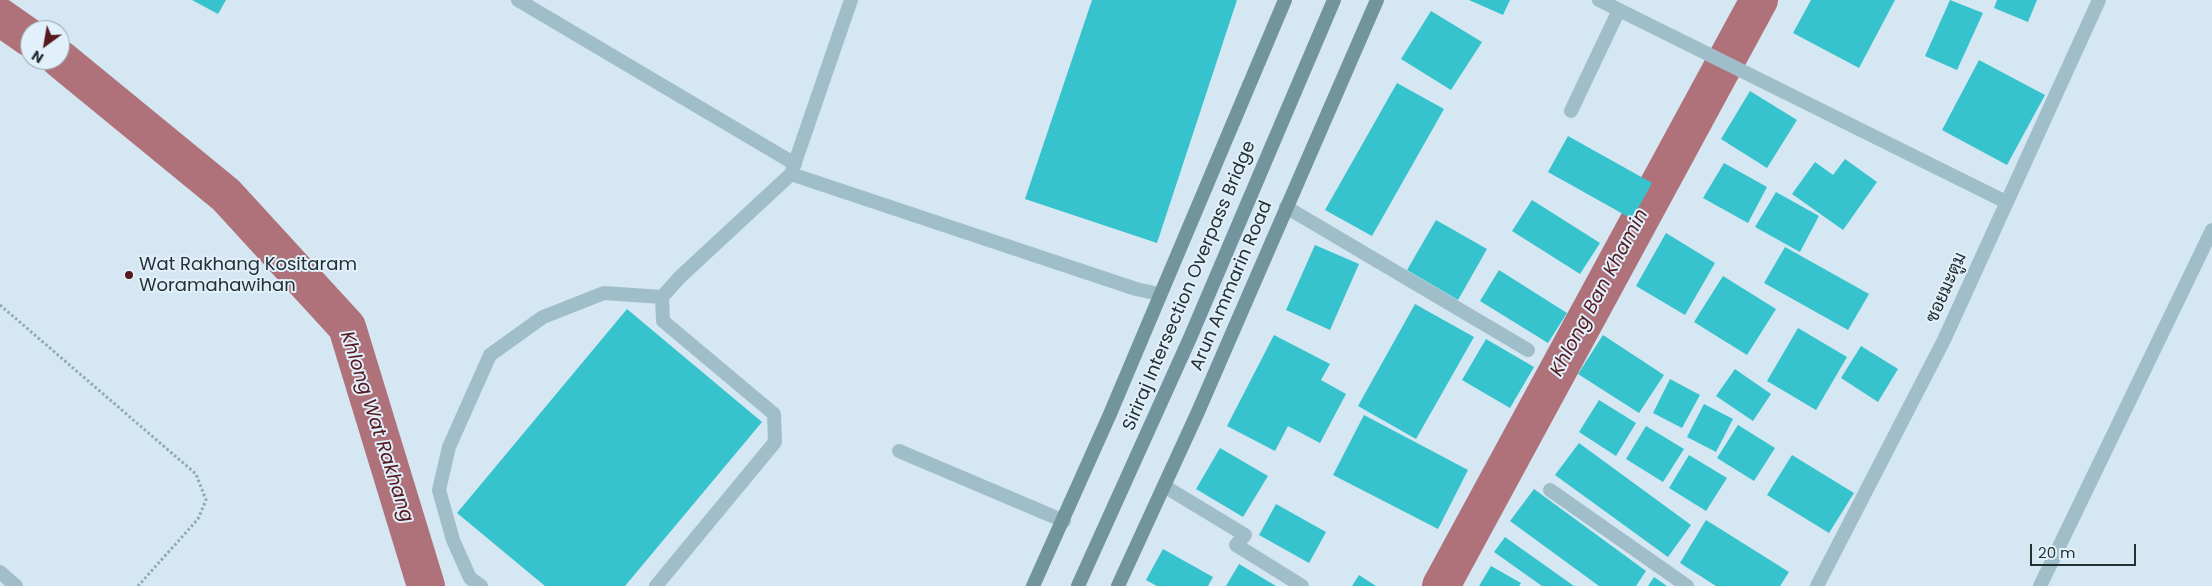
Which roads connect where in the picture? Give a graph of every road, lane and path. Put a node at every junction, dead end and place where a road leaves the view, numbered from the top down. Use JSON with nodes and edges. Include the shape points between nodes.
{"nodes":[{"id":1,"x":518,"y":0,"type":"edge"},
{"id":2,"x":851,"y":0,"type":"edge"},
{"id":3,"x":1284,"y":0,"type":"edge"},
{"id":4,"x":1334,"y":0,"type":"edge"},
{"id":5,"x":1377,"y":0,"type":"edge"},
{"id":6,"x":1599,"y":0,"type":"edge"},
{"id":7,"x":2099,"y":0,"type":"edge"},
{"id":8,"x":1619,"y":10,"type":"junction"},
{"id":9,"x":1571,"y":111,"type":"dead end"},
{"id":10,"x":793,"y":169,"type":"junction"},
{"id":11,"x":2006,"y":202,"type":"junction"},
{"id":12,"x":1286,"y":207,"type":"junction"},
{"id":13,"x":2212,"y":230,"type":"edge"},
{"id":14,"x":1159,"y":294,"type":"junction"},
{"id":15,"x":662,"y":297,"type":"junction"},
{"id":16,"x":0,"y":305,"type":"edge"},
{"id":17,"x":1528,"y":350,"type":"dead end"},
{"id":18,"x":899,"y":451,"type":"dead end"},
{"id":19,"x":1164,"y":486,"type":"junction"},
{"id":20,"x":1550,"y":490,"type":"dead end"},
{"id":21,"x":1064,"y":521,"type":"junction"},
{"id":22,"x":0,"y":572,"type":"edge"},
{"id":23,"x":16,"y":586,"type":"edge"},
{"id":24,"x":138,"y":586,"type":"edge"},
{"id":25,"x":481,"y":586,"type":"edge"},
{"id":26,"x":656,"y":586,"type":"edge"},
{"id":27,"x":1033,"y":586,"type":"edge"},
{"id":28,"x":1078,"y":586,"type":"edge"},
{"id":29,"x":1118,"y":586,"type":"edge"},
{"id":30,"x":1302,"y":586,"type":"edge"},
{"id":31,"x":1688,"y":586,"type":"edge"},
{"id":32,"x":1817,"y":586,"type":"edge"},
{"id":33,"x":2040,"y":586,"type":"edge"}],
"edges":[{"from":1,"to":10,"type":"street"},
{"from":2,"to":10,"type":"street"},
{"from":3,"to":14,"type":"main road"},
{"from":4,"to":28,"type":"main road","name":"Siriraj Intersection Overpass Bridge","via":[[1190,338]]},
{"from":5,"to":12,"type":"main road","name":"Arun Ammarin Road"},
{"from":6,"to":8,"type":"street"},
{"from":7,"to":11,"type":"street","name":"ซอยมะตูม"},
{"from":8,"to":9,"type":"street"},
{"from":8,"to":11,"type":"street"},
{"from":10,"to":14,"type":"street","via":[[1136,290]]},
{"from":10,"to":15,"type":"street"},
{"from":11,"to":32,"type":"street","name":"ซอยมะตูม","via":[[1944,340]]},
{"from":12,"to":17,"type":"street"},
{"from":12,"to":19,"type":"main road","name":"Arun Ammarin Road"},
{"from":13,"to":33,"type":"street"},
{"from":14,"to":21,"type":"main road"},
{"from":15,"to":25,"type":"street","via":[[604,293],[543,317],[490,355],[449,447],[439,490],[453,540],[470,578]]},
{"from":15,"to":26,"type":"street","via":[[663,321],[774,414],[775,442]]},
{"from":16,"to":24,"type":"path","via":[[196,474],[206,500],[198,519]]},
{"from":18,"to":21,"type":"street"},
{"from":19,"to":29,"type":"main road","name":"Arun Ammarin Road"},
{"from":19,"to":30,"type":"street","via":[[1246,535],[1236,545]]},
{"from":20,"to":31,"type":"street"},
{"from":21,"to":27,"type":"main road"},
{"from":22,"to":23,"type":"street"}]}
